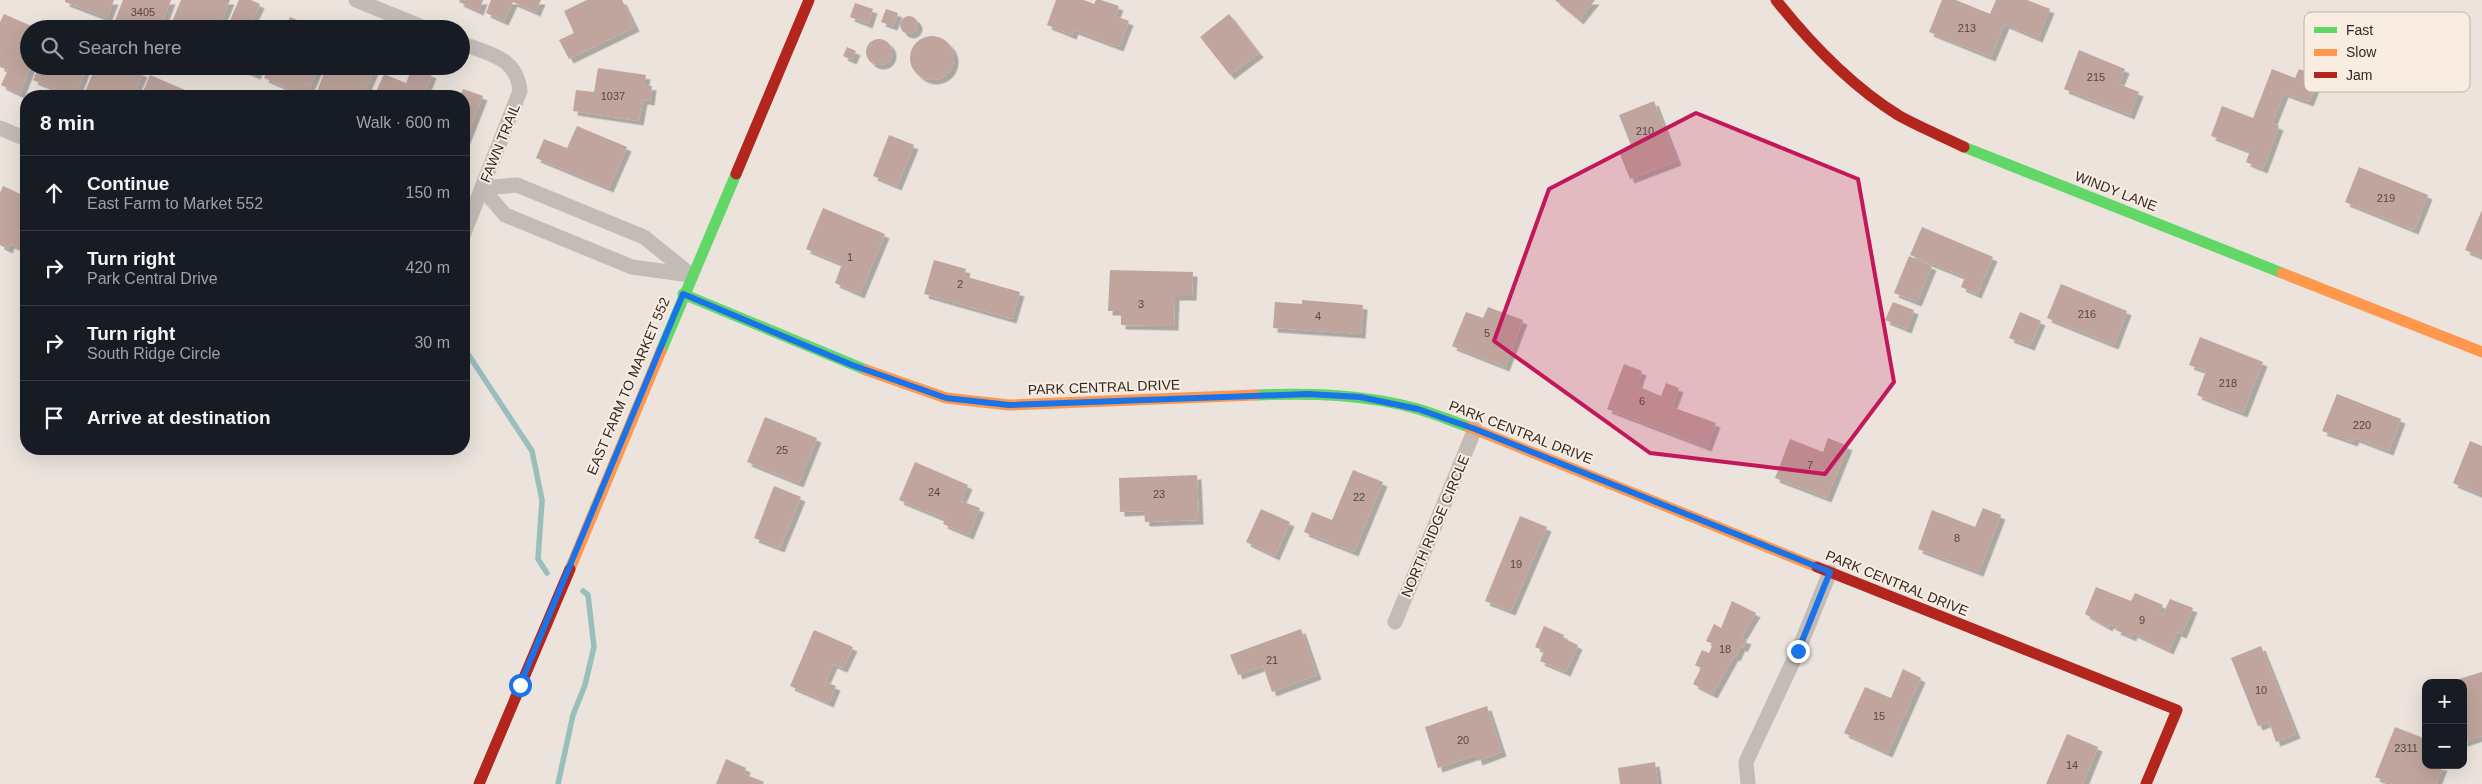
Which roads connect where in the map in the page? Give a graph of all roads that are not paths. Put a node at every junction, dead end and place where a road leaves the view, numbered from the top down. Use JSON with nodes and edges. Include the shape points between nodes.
{"nodes":[{"id":1,"x":356,"y":0,"type":"edge"},
{"id":2,"x":809,"y":0,"type":"edge"},
{"id":3,"x":1776,"y":0,"type":"edge"},
{"id":4,"x":405,"y":20,"type":"edge"},
{"id":5,"x":470,"y":47,"type":"edge"},
{"id":6,"x":0,"y":128,"type":"edge"},
{"id":7,"x":20,"y":136,"type":"edge"},
{"id":8,"x":482,"y":188,"type":"junction"},
{"id":9,"x":470,"y":218,"type":"edge"},
{"id":10,"x":691,"y":275,"type":"junction"},
{"id":11,"x":683,"y":294,"type":"junction"},
{"id":12,"x":2482,"y":352,"type":"edge"},
{"id":13,"x":1475,"y":429,"type":"junction"},
{"id":14,"x":1830,"y":572,"type":"junction"},
{"id":15,"x":1395,"y":622,"type":"dead end"},
{"id":16,"x":479,"y":784,"type":"edge"},
{"id":17,"x":1748,"y":784,"type":"edge"},
{"id":18,"x":2146,"y":784,"type":"edge"}],
"edges":[{"from":1,"to":4,"type":"street"},
{"from":2,"to":10,"type":"street","name":"EAST FARM TO MARKET 552"},
{"from":3,"to":12,"type":"street","name":"WINDY LANE","via":[[1848,79],[1909,119],[1979,154]]},
{"from":5,"to":8,"type":"street","name":"FAWN TRAIL","via":[[506,61],[514,69],[520,91]]},
{"from":6,"to":7,"type":"street"},
{"from":8,"to":9,"type":"street","name":"FAWN TRAIL"},
{"from":8,"to":10,"type":"street","via":[[505,215],[632,267]]},
{"from":8,"to":10,"type":"street","via":[[517,185],[644,237]]},
{"from":10,"to":11,"type":"street","name":"EAST FARM TO MARKET 552"},
{"from":11,"to":13,"type":"street","name":"PARK CENTRAL DRIVE","via":[[852,365],[946,398],[1009,405],[1325,394],[1360,397],[1418,409]]},
{"from":11,"to":16,"type":"street","name":"EAST FARM TO MARKET 552"},
{"from":13,"to":14,"type":"street","name":"PARK CENTRAL DRIVE"},
{"from":13,"to":15,"type":"street","name":"NORTH RIDGE CIRCLE"},
{"from":14,"to":17,"type":"street","via":[[1798,651],[1746,762]]},
{"from":14,"to":18,"type":"street","name":"PARK CENTRAL DRIVE","via":[[2177,710]]}]}
